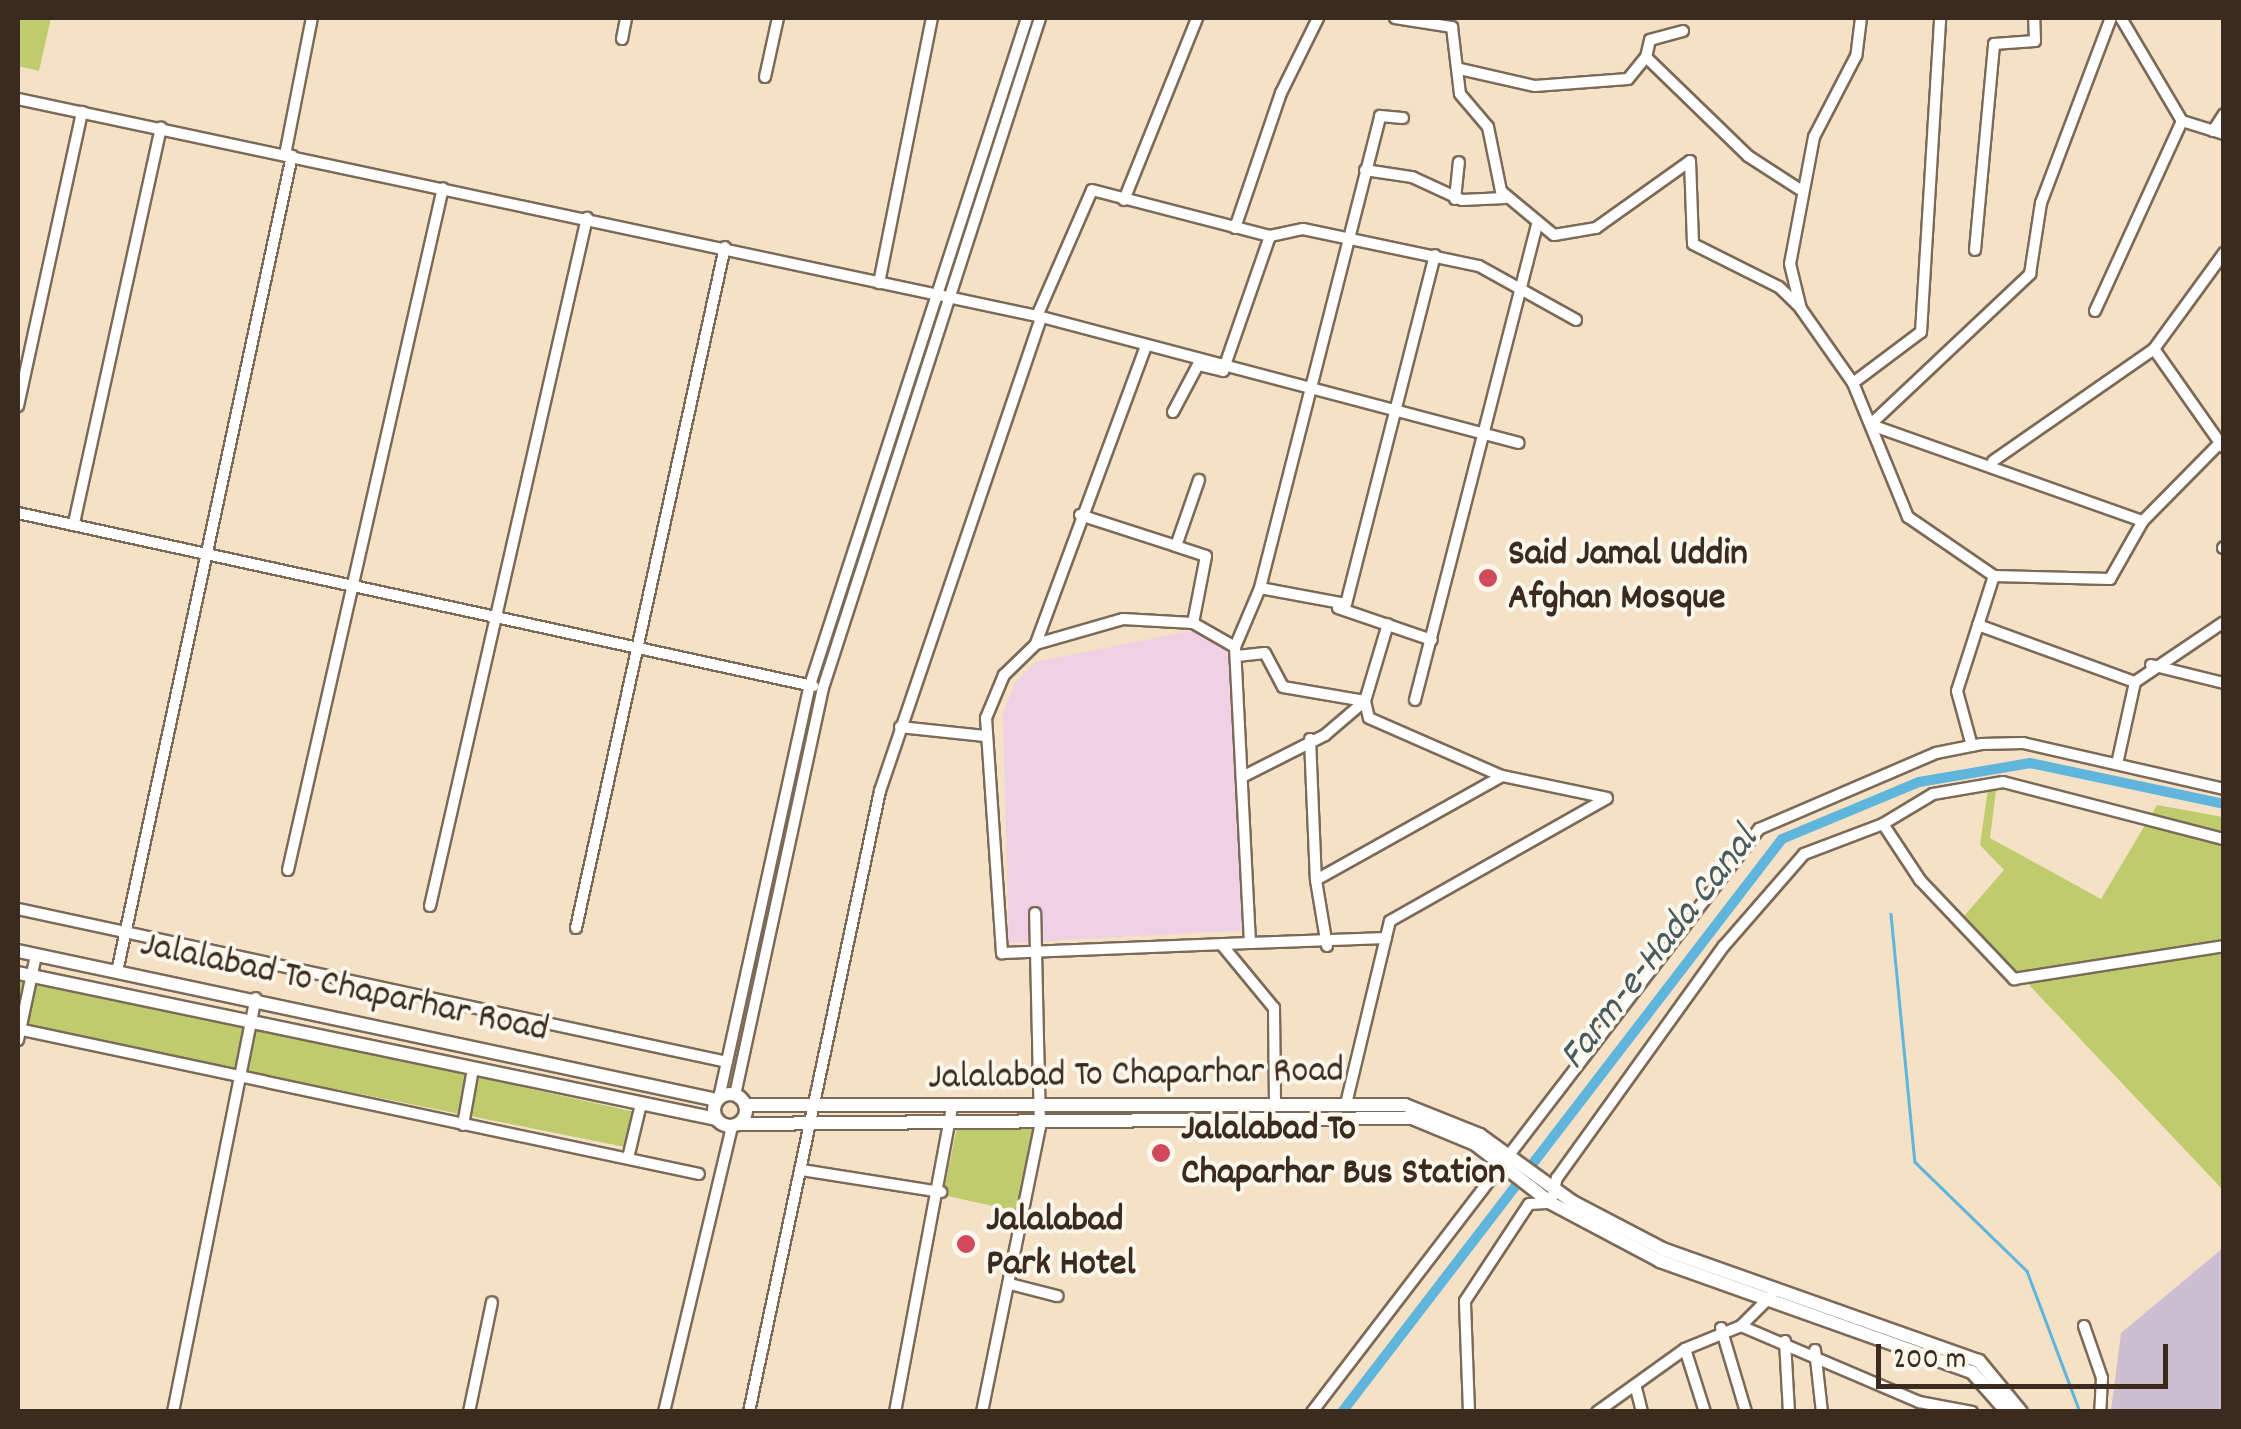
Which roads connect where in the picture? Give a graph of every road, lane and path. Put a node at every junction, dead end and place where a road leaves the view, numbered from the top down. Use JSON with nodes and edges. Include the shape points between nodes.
{"nodes":[{"id":1,"x":312,"y":18,"type":"edge"},
{"id":2,"x":626,"y":18,"type":"edge"},
{"id":3,"x":778,"y":18,"type":"edge"},
{"id":4,"x":932,"y":18,"type":"edge"},
{"id":5,"x":1027,"y":18,"type":"edge"},
{"id":6,"x":1040,"y":18,"type":"edge"},
{"id":7,"x":1197,"y":18,"type":"edge"},
{"id":8,"x":1318,"y":18,"type":"edge"},
{"id":9,"x":1395,"y":18,"type":"edge"},
{"id":10,"x":1862,"y":18,"type":"edge"},
{"id":11,"x":1940,"y":18,"type":"edge"},
{"id":12,"x":2034,"y":18,"type":"edge"},
{"id":13,"x":2111,"y":18,"type":"edge"},
{"id":14,"x":2121,"y":18,"type":"edge"},
{"id":15,"x":1452,"y":22,"type":"edge"},
{"id":16,"x":1683,"y":31,"type":"dead end"},
{"id":17,"x":622,"y":39,"type":"dead end"},
{"id":18,"x":1646,"y":58,"type":"junction"},
{"id":19,"x":1460,"y":68,"type":"junction"},
{"id":20,"x":764,"y":76,"type":"dead end"},
{"id":21,"x":18,"y":98,"type":"edge"},
{"id":22,"x":82,"y":112,"type":"junction"},
{"id":23,"x":2224,"y":114,"type":"edge"},
{"id":24,"x":1403,"y":118,"type":"dead end"},
{"id":25,"x":2182,"y":121,"type":"junction"},
{"id":26,"x":161,"y":127,"type":"junction"},
{"id":27,"x":2218,"y":133,"type":"edge"},
{"id":28,"x":288,"y":155,"type":"junction"},
{"id":29,"x":1459,"y":162,"type":"dead end"},
{"id":30,"x":1366,"y":170,"type":"junction"},
{"id":31,"x":443,"y":188,"type":"junction"},
{"id":32,"x":1799,"y":189,"type":"junction"},
{"id":33,"x":1455,"y":198,"type":"junction"},
{"id":34,"x":1124,"y":200,"type":"junction"},
{"id":35,"x":1515,"y":202,"type":"junction"},
{"id":36,"x":587,"y":218,"type":"junction"},
{"id":37,"x":1537,"y":226,"type":"junction"},
{"id":38,"x":1235,"y":228,"type":"junction"},
{"id":39,"x":1270,"y":236,"type":"junction"},
{"id":40,"x":1342,"y":238,"type":"junction"},
{"id":41,"x":725,"y":247,"type":"junction"},
{"id":42,"x":1975,"y":250,"type":"dead end"},
{"id":43,"x":2224,"y":253,"type":"edge"},
{"id":44,"x":1434,"y":255,"type":"junction"},
{"id":45,"x":879,"y":282,"type":"junction"},
{"id":46,"x":1516,"y":290,"type":"junction"},
{"id":47,"x":938,"y":296,"type":"junction"},
{"id":48,"x":1802,"y":309,"type":"junction"},
{"id":49,"x":2095,"y":311,"type":"dead end"},
{"id":50,"x":1039,"y":317,"type":"junction"},
{"id":51,"x":1576,"y":320,"type":"dead end"},
{"id":52,"x":1146,"y":346,"type":"junction"},
{"id":53,"x":2154,"y":348,"type":"junction"},
{"id":54,"x":1223,"y":371,"type":"junction"},
{"id":55,"x":1853,"y":383,"type":"junction"},
{"id":56,"x":1306,"y":392,"type":"junction"},
{"id":57,"x":18,"y":406,"type":"edge"},
{"id":58,"x":1173,"y":412,"type":"dead end"},
{"id":59,"x":1399,"y":412,"type":"junction"},
{"id":60,"x":1872,"y":425,"type":"junction"},
{"id":61,"x":1484,"y":431,"type":"junction"},
{"id":62,"x":1518,"y":444,"type":"dead end"},
{"id":63,"x":2221,"y":446,"type":"edge"},
{"id":64,"x":1993,"y":462,"type":"junction"},
{"id":65,"x":1198,"y":480,"type":"dead end"},
{"id":66,"x":18,"y":513,"type":"edge"},
{"id":67,"x":1080,"y":515,"type":"junction"},
{"id":68,"x":2143,"y":521,"type":"junction"},
{"id":69,"x":74,"y":523,"type":"junction"},
{"id":70,"x":1176,"y":546,"type":"junction"},
{"id":71,"x":206,"y":556,"type":"junction"},
{"id":72,"x":1994,"y":576,"type":"junction"},
{"id":73,"x":354,"y":582,"type":"junction"},
{"id":74,"x":1260,"y":588,"type":"junction"},
{"id":75,"x":1338,"y":608,"type":"junction"},
{"id":76,"x":498,"y":613,"type":"junction"},
{"id":77,"x":2224,"y":622,"type":"edge"},
{"id":78,"x":1193,"y":623,"type":"junction"},
{"id":79,"x":1388,"y":624,"type":"junction"},
{"id":80,"x":1978,"y":624,"type":"junction"},
{"id":81,"x":1432,"y":640,"type":"junction"},
{"id":82,"x":642,"y":644,"type":"junction"},
{"id":83,"x":1036,"y":644,"type":"junction"},
{"id":84,"x":1236,"y":652,"type":"junction"},
{"id":85,"x":2151,"y":665,"type":"junction"},
{"id":86,"x":2136,"y":682,"type":"junction"},
{"id":87,"x":2224,"y":683,"type":"edge"},
{"id":88,"x":810,"y":685,"type":"junction"},
{"id":89,"x":823,"y":688,"type":"junction"},
{"id":90,"x":1415,"y":700,"type":"dead end"},
{"id":91,"x":1364,"y":701,"type":"junction"},
{"id":92,"x":900,"y":727,"type":"junction"},
{"id":93,"x":985,"y":736,"type":"junction"},
{"id":94,"x":1310,"y":740,"type":"junction"},
{"id":95,"x":1972,"y":746,"type":"junction"},
{"id":96,"x":2117,"y":764,"type":"junction"},
{"id":97,"x":1244,"y":776,"type":"junction"},
{"id":98,"x":1502,"y":776,"type":"junction"},
{"id":99,"x":2224,"y":789,"type":"edge"},
{"id":100,"x":1882,"y":824,"type":"junction"},
{"id":101,"x":2224,"y":839,"type":"edge"},
{"id":102,"x":288,"y":870,"type":"dead end"},
{"id":103,"x":1316,"y":880,"type":"junction"},
{"id":104,"x":430,"y":906,"type":"dead end"},
{"id":105,"x":18,"y":909,"type":"edge"},
{"id":106,"x":1035,"y":912,"type":"dead end"},
{"id":107,"x":576,"y":928,"type":"dead end"},
{"id":108,"x":126,"y":932,"type":"junction"},
{"id":109,"x":1386,"y":938,"type":"junction"},
{"id":110,"x":1250,"y":943,"type":"junction"},
{"id":111,"x":1222,"y":945,"type":"junction"},
{"id":112,"x":1328,"y":946,"type":"junction"},
{"id":113,"x":2224,"y":946,"type":"edge"},
{"id":114,"x":1035,"y":950,"type":"junction"},
{"id":115,"x":18,"y":951,"type":"edge"},
{"id":116,"x":36,"y":955,"type":"junction"},
{"id":117,"x":117,"y":972,"type":"junction"},
{"id":118,"x":25,"y":974,"type":"edge"},
{"id":119,"x":256,"y":998,"type":"junction"},
{"id":120,"x":251,"y":1018,"type":"junction"},
{"id":121,"x":18,"y":1033,"type":"edge"},
{"id":122,"x":727,"y":1062,"type":"junction"},
{"id":123,"x":473,"y":1069,"type":"junction"},
{"id":124,"x":240,"y":1075,"type":"junction"},
{"id":125,"x":718,"y":1099,"type":"junction"},
{"id":126,"x":740,"y":1100,"type":"junction"},
{"id":127,"x":641,"y":1104,"type":"junction"},
{"id":128,"x":1275,"y":1104,"type":"junction"},
{"id":129,"x":1346,"y":1104,"type":"junction"},
{"id":130,"x":1039,"y":1107,"type":"junction"},
{"id":131,"x":952,"y":1108,"type":"junction"},
{"id":132,"x":808,"y":1117,"type":"junction"},
{"id":133,"x":716,"y":1119,"type":"junction"},
{"id":134,"x":1040,"y":1122,"type":"junction"},
{"id":135,"x":951,"y":1123,"type":"junction"},
{"id":136,"x":463,"y":1125,"type":"junction"},
{"id":137,"x":735,"y":1125,"type":"junction"},
{"id":138,"x":628,"y":1158,"type":"junction"},
{"id":139,"x":1505,"y":1162,"type":"junction"},
{"id":140,"x":802,"y":1170,"type":"junction"},
{"id":141,"x":699,"y":1174,"type":"dead end"},
{"id":142,"x":940,"y":1192,"type":"junction"},
{"id":143,"x":1550,"y":1195,"type":"junction"},
{"id":144,"x":1570,"y":1208,"type":"junction"},
{"id":145,"x":1010,"y":1284,"type":"junction"},
{"id":146,"x":1773,"y":1295,"type":"junction"},
{"id":147,"x":1057,"y":1296,"type":"dead end"},
{"id":148,"x":492,"y":1302,"type":"dead end"},
{"id":149,"x":1741,"y":1326,"type":"junction"},
{"id":150,"x":2084,"y":1326,"type":"dead end"},
{"id":151,"x":1721,"y":1328,"type":"junction"},
{"id":152,"x":1785,"y":1341,"type":"junction"},
{"id":153,"x":1685,"y":1349,"type":"junction"},
{"id":154,"x":1814,"y":1350,"type":"junction"},
{"id":155,"x":1636,"y":1388,"type":"junction"},
{"id":156,"x":1917,"y":1407,"type":"edge"},
{"id":157,"x":173,"y":1412,"type":"edge"},
{"id":158,"x":469,"y":1412,"type":"edge"},
{"id":159,"x":664,"y":1412,"type":"edge"},
{"id":160,"x":749,"y":1412,"type":"edge"},
{"id":161,"x":895,"y":1412,"type":"edge"},
{"id":162,"x":982,"y":1412,"type":"edge"},
{"id":163,"x":1312,"y":1412,"type":"edge"},
{"id":164,"x":1469,"y":1412,"type":"edge"},
{"id":165,"x":1597,"y":1412,"type":"edge"},
{"id":166,"x":1642,"y":1412,"type":"edge"},
{"id":167,"x":1705,"y":1412,"type":"edge"},
{"id":168,"x":1746,"y":1412,"type":"edge"},
{"id":169,"x":1789,"y":1412,"type":"edge"},
{"id":170,"x":1822,"y":1412,"type":"edge"},
{"id":171,"x":1972,"y":1412,"type":"edge"},
{"id":172,"x":2007,"y":1412,"type":"edge"},
{"id":173,"x":2021,"y":1412,"type":"edge"},
{"id":174,"x":2100,"y":1412,"type":"edge"}],
"edges":[{"from":1,"to":28,"type":"street"},
{"from":2,"to":17,"type":"street"},
{"from":3,"to":20,"type":"street"},
{"from":4,"to":45,"type":"street"},
{"from":5,"to":47,"type":"street"},
{"from":6,"to":47,"type":"street"},
{"from":7,"to":34,"type":"street"},
{"from":8,"to":38,"type":"street"},
{"from":9,"to":15,"type":"street"},
{"from":10,"to":32,"type":"street","via":[[1856,56],[1814,137]]},
{"from":11,"to":55,"type":"street","via":[[1921,332]]},
{"from":12,"to":42,"type":"street","via":[[2035,40],[1994,44]]},
{"from":13,"to":60,"type":"street","via":[[2041,203],[2030,274]]},
{"from":14,"to":25,"type":"street"},
{"from":15,"to":19,"type":"street"},
{"from":16,"to":18,"type":"street","via":[[1650,40]]},
{"from":18,"to":19,"type":"street","via":[[1628,79],[1535,86]]},
{"from":18,"to":32,"type":"street","via":[[1748,156]]},
{"from":19,"to":35,"type":"street","via":[[1460,94],[1488,127],[1501,191]]},
{"from":21,"to":22,"type":"street"},
{"from":22,"to":26,"type":"street"},
{"from":22,"to":57,"type":"street"},
{"from":23,"to":27,"type":"street"},
{"from":24,"to":30,"type":"street","via":[[1380,116]]},
{"from":25,"to":27,"type":"street"},
{"from":25,"to":49,"type":"street"},
{"from":26,"to":28,"type":"street"},
{"from":26,"to":69,"type":"street"},
{"from":28,"to":31,"type":"street"},
{"from":28,"to":71,"type":"street"},
{"from":29,"to":33,"type":"street"},
{"from":30,"to":33,"type":"street","via":[[1412,177]]},
{"from":30,"to":40,"type":"street"},
{"from":31,"to":36,"type":"street"},
{"from":31,"to":73,"type":"street"},
{"from":32,"to":48,"type":"street","via":[[1790,264]]},
{"from":33,"to":35,"type":"street"},
{"from":34,"to":38,"type":"street"},
{"from":34,"to":50,"type":"street","via":[[1086,194]]},
{"from":35,"to":37,"type":"street"},
{"from":36,"to":41,"type":"street"},
{"from":36,"to":76,"type":"street"},
{"from":37,"to":46,"type":"street"},
{"from":37,"to":48,"type":"street","via":[[1554,236],[1596,228],[1690,161],[1693,244],[1778,286]]},
{"from":38,"to":39,"type":"street"},
{"from":39,"to":40,"type":"street","via":[[1284,228]]},
{"from":39,"to":54,"type":"street"},
{"from":40,"to":44,"type":"street"},
{"from":40,"to":56,"type":"street"},
{"from":41,"to":45,"type":"street"},
{"from":41,"to":82,"type":"street"},
{"from":43,"to":53,"type":"street"},
{"from":44,"to":46,"type":"street","via":[[1480,266]]},
{"from":44,"to":59,"type":"street"},
{"from":45,"to":47,"type":"street"},
{"from":46,"to":51,"type":"street"},
{"from":46,"to":61,"type":"street"},
{"from":47,"to":50,"type":"street"},
{"from":47,"to":88,"type":"street"},
{"from":47,"to":89,"type":"street"},
{"from":48,"to":55,"type":"street"},
{"from":50,"to":52,"type":"street"},
{"from":50,"to":92,"type":"street"},
{"from":52,"to":54,"type":"street"},
{"from":52,"to":67,"type":"street"},
{"from":53,"to":63,"type":"street"},
{"from":53,"to":64,"type":"street"},
{"from":54,"to":56,"type":"street"},
{"from":54,"to":58,"type":"street","via":[[1198,366]]},
{"from":55,"to":60,"type":"street"},
{"from":56,"to":59,"type":"street"},
{"from":56,"to":74,"type":"street"},
{"from":59,"to":61,"type":"street"},
{"from":59,"to":75,"type":"street"},
{"from":60,"to":64,"type":"street"},
{"from":60,"to":72,"type":"street","via":[[1908,517]]},
{"from":61,"to":62,"type":"street"},
{"from":61,"to":81,"type":"street"},
{"from":63,"to":68,"type":"street"},
{"from":64,"to":68,"type":"street"},
{"from":65,"to":70,"type":"street"},
{"from":66,"to":69,"type":"street"},
{"from":67,"to":70,"type":"street"},
{"from":67,"to":83,"type":"street"},
{"from":68,"to":72,"type":"street","via":[[2110,579]]},
{"from":69,"to":71,"type":"street"},
{"from":70,"to":78,"type":"street","via":[[1206,556]]},
{"from":71,"to":73,"type":"street"},
{"from":71,"to":108,"type":"street"},
{"from":72,"to":80,"type":"street"},
{"from":73,"to":76,"type":"street"},
{"from":73,"to":102,"type":"street"},
{"from":74,"to":75,"type":"street"},
{"from":74,"to":84,"type":"street"},
{"from":75,"to":79,"type":"street"},
{"from":76,"to":82,"type":"street"},
{"from":76,"to":104,"type":"street"},
{"from":77,"to":85,"type":"street"},
{"from":78,"to":83,"type":"street","via":[[1123,619]]},
{"from":78,"to":84,"type":"street"},
{"from":79,"to":81,"type":"street"},
{"from":79,"to":91,"type":"street"},
{"from":80,"to":86,"type":"street"},
{"from":80,"to":95,"type":"street","via":[[1957,691]]},
{"from":81,"to":90,"type":"street"},
{"from":82,"to":88,"type":"street"},
{"from":82,"to":107,"type":"street"},
{"from":83,"to":93,"type":"street","via":[[997,686]]},
{"from":84,"to":91,"type":"street","via":[[1264,654],[1283,688]]},
{"from":84,"to":97,"type":"street"},
{"from":85,"to":86,"type":"street"},
{"from":85,"to":87,"type":"street"},
{"from":86,"to":96,"type":"street"},
{"from":88,"to":89,"type":"street"},
{"from":88,"to":122,"type":"street"},
{"from":89,"to":126,"type":"street"},
{"from":91,"to":94,"type":"street"},
{"from":91,"to":98,"type":"street","via":[[1369,718]]},
{"from":92,"to":93,"type":"street"},
{"from":92,"to":132,"type":"street"},
{"from":93,"to":114,"type":"street","via":[[999,946],[1012,957]]},
{"from":94,"to":97,"type":"street"},
{"from":94,"to":103,"type":"street"},
{"from":95,"to":96,"type":"street","via":[[2023,743]]},
{"from":95,"to":139,"type":"street","via":[[1759,829]]},
{"from":96,"to":99,"type":"street"},
{"from":97,"to":110,"type":"street"},
{"from":98,"to":103,"type":"street"},
{"from":98,"to":109,"type":"street","via":[[1608,798],[1390,921]]},
{"from":100,"to":101,"type":"street","via":[[1933,794],[2004,782]]},
{"from":100,"to":113,"type":"street","via":[[1920,880],[2014,979]]},
{"from":100,"to":143,"type":"street","via":[[1804,854],[1713,962]]},
{"from":103,"to":112,"type":"street"},
{"from":105,"to":108,"type":"street"},
{"from":106,"to":114,"type":"street"},
{"from":108,"to":117,"type":"street"},
{"from":108,"to":122,"type":"street"},
{"from":109,"to":112,"type":"street"},
{"from":109,"to":129,"type":"street"},
{"from":110,"to":111,"type":"street"},
{"from":110,"to":112,"type":"street"},
{"from":111,"to":114,"type":"street"},
{"from":111,"to":128,"type":"street","via":[[1274,1008]]},
{"from":114,"to":130,"type":"street"},
{"from":115,"to":116,"type":"main road","name":"Jalalabad To Chaparhar Road"},
{"from":116,"to":117,"type":"main road","name":"Jalalabad To Chaparhar Road"},
{"from":116,"to":118,"type":"street"},
{"from":117,"to":119,"type":"main road","name":"Jalalabad To Chaparhar Road"},
{"from":118,"to":120,"type":"main road","name":"Jalalabad To Chaparhar Road"},
{"from":118,"to":121,"type":"street"},
{"from":119,"to":120,"type":"street"},
{"from":119,"to":125,"type":"main road","name":"Jalalabad To Chaparhar Road"},
{"from":120,"to":123,"type":"main road","name":"Jalalabad To Chaparhar Road"},
{"from":120,"to":124,"type":"street"},
{"from":121,"to":124,"type":"street"},
{"from":122,"to":125,"type":"street"},
{"from":123,"to":127,"type":"main road","name":"Jalalabad To Chaparhar Road"},
{"from":123,"to":136,"type":"street"},
{"from":124,"to":136,"type":"street"},
{"from":124,"to":157,"type":"street"},
{"from":125,"to":126,"type":"main road","name":"Jalalabad To Chaparhar Road"},
{"from":125,"to":133,"type":"main road"},
{"from":126,"to":132,"type":"main road","name":"Jalalabad To Chaparhar Road"},
{"from":126,"to":137,"type":"main road"},
{"from":127,"to":133,"type":"main road","name":"Jalalabad To Chaparhar Road"},
{"from":127,"to":138,"type":"street"},
{"from":128,"to":129,"type":"main road","name":"Jalalabad To Chaparhar Road"},
{"from":128,"to":130,"type":"main road","name":"Jalalabad To Chaparhar Road"},
{"from":129,"to":139,"type":"main road","name":"Jalalabad To Chaparhar Road","via":[[1432,1112]]},
{"from":130,"to":131,"type":"main road","name":"Jalalabad To Chaparhar Road"},
{"from":130,"to":134,"type":"street"},
{"from":131,"to":132,"type":"main road","name":"Jalalabad To Chaparhar Road"},
{"from":131,"to":135,"type":"street"},
{"from":132,"to":135,"type":"main road","name":"Jalalabad To Chaparhar Road"},
{"from":132,"to":137,"type":"main road","name":"Jalalabad To Chaparhar Road"},
{"from":132,"to":140,"type":"street"},
{"from":133,"to":137,"type":"main road","name":"Jalalabad To Chaparhar Road"},
{"from":134,"to":135,"type":"main road","name":"Jalalabad To Chaparhar Road"},
{"from":134,"to":139,"type":"main road","name":"Jalalabad To Chaparhar Road","via":[[1372,1114],[1447,1130]]},
{"from":134,"to":145,"type":"street"},
{"from":135,"to":142,"type":"street"},
{"from":136,"to":138,"type":"street"},
{"from":137,"to":159,"type":"street"},
{"from":138,"to":141,"type":"street"},
{"from":139,"to":143,"type":"main road"},
{"from":139,"to":163,"type":"street"},
{"from":140,"to":142,"type":"street"},
{"from":140,"to":160,"type":"street"},
{"from":142,"to":161,"type":"street"},
{"from":143,"to":144,"type":"main road"},
{"from":143,"to":164,"type":"street","via":[[1529,1204],[1465,1301]]},
{"from":144,"to":146,"type":"main road","via":[[1660,1261]]},
{"from":144,"to":173,"type":"main road","via":[[1665,1250],[1979,1361]]},
{"from":145,"to":147,"type":"street"},
{"from":145,"to":162,"type":"street"},
{"from":146,"to":149,"type":"street"},
{"from":146,"to":172,"type":"main road","via":[[1972,1372]]},
{"from":148,"to":158,"type":"street"},
{"from":149,"to":151,"type":"street"},
{"from":149,"to":152,"type":"street"},
{"from":150,"to":174,"type":"street","via":[[2102,1378]]},
{"from":151,"to":153,"type":"street"},
{"from":151,"to":168,"type":"street"},
{"from":152,"to":154,"type":"street"},
{"from":152,"to":169,"type":"street"},
{"from":153,"to":155,"type":"street"},
{"from":153,"to":167,"type":"street"},
{"from":154,"to":156,"type":"street"},
{"from":154,"to":170,"type":"street"},
{"from":155,"to":165,"type":"street"},
{"from":155,"to":166,"type":"street"},
{"from":156,"to":171,"type":"street"}]}
